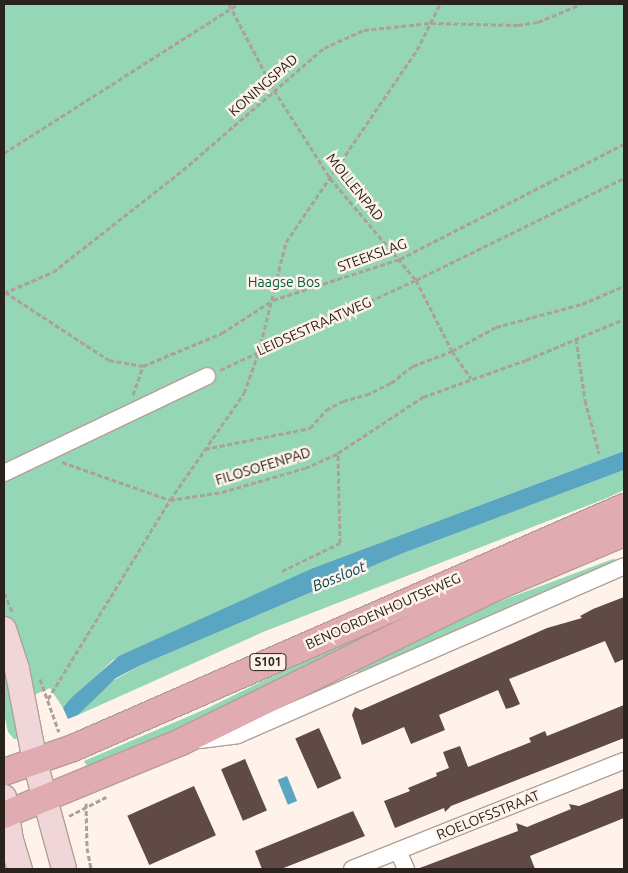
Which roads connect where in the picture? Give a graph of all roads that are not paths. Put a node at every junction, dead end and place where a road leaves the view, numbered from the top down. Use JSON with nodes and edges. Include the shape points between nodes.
{"nodes":[{"id":1,"x":207,"y":376,"type":"road end"},
{"id":2,"x":4,"y":473,"type":"edge"},
{"id":3,"x":624,"y":507,"type":"edge"},
{"id":4,"x":624,"y":533,"type":"edge"},
{"id":5,"x":624,"y":566,"type":"edge"},
{"id":6,"x":4,"y":629,"type":"edge"},
{"id":7,"x":181,"y":742,"type":"junction"},
{"id":8,"x":624,"y":761,"type":"edge"},
{"id":9,"x":35,"y":762,"type":"junction"},
{"id":10,"x":4,"y":772,"type":"edge"},
{"id":11,"x":45,"y":798,"type":"junction"},
{"id":12,"x":5,"y":808,"type":"edge"},
{"id":13,"x":398,"y":851,"type":"junction"},
{"id":14,"x":20,"y":869,"type":"edge"},
{"id":15,"x":64,"y":869,"type":"edge"},
{"id":16,"x":352,"y":869,"type":"edge"},
{"id":17,"x":406,"y":869,"type":"edge"}],
"edges":[{"from":1,"to":2,"type":"street"},
{"from":3,"to":9,"type":"main road","name":"BENOORDENHOUTSEWEG","number":"S101"},
{"from":4,"to":7,"type":"main road","name":"BENOORDENHOUTSEWEG","number":"S101","via":[[484,593]]},
{"from":5,"to":7,"type":"street","name":"BENOORDENHOUTSEWEG","via":[[238,735]]},
{"from":6,"to":9,"type":"main road","via":[[17,669]]},
{"from":7,"to":11,"type":"main road","name":"BENOORDENHOUTSEWEG","number":"S101"},
{"from":8,"to":13,"type":"street","name":"ROELOFSSTRAAT"},
{"from":9,"to":10,"type":"main road","name":"BENOORDENHOUTSEWEG","number":"S101"},
{"from":9,"to":11,"type":"main road"},
{"from":11,"to":12,"type":"main road","name":"BENOORDENHOUTSEWEG","number":"S101"},
{"from":11,"to":15,"type":"main road"},
{"from":12,"to":14,"type":"main road"},
{"from":13,"to":16,"type":"street","name":"ROELOFSSTRAAT"},
{"from":13,"to":17,"type":"street"}]}
